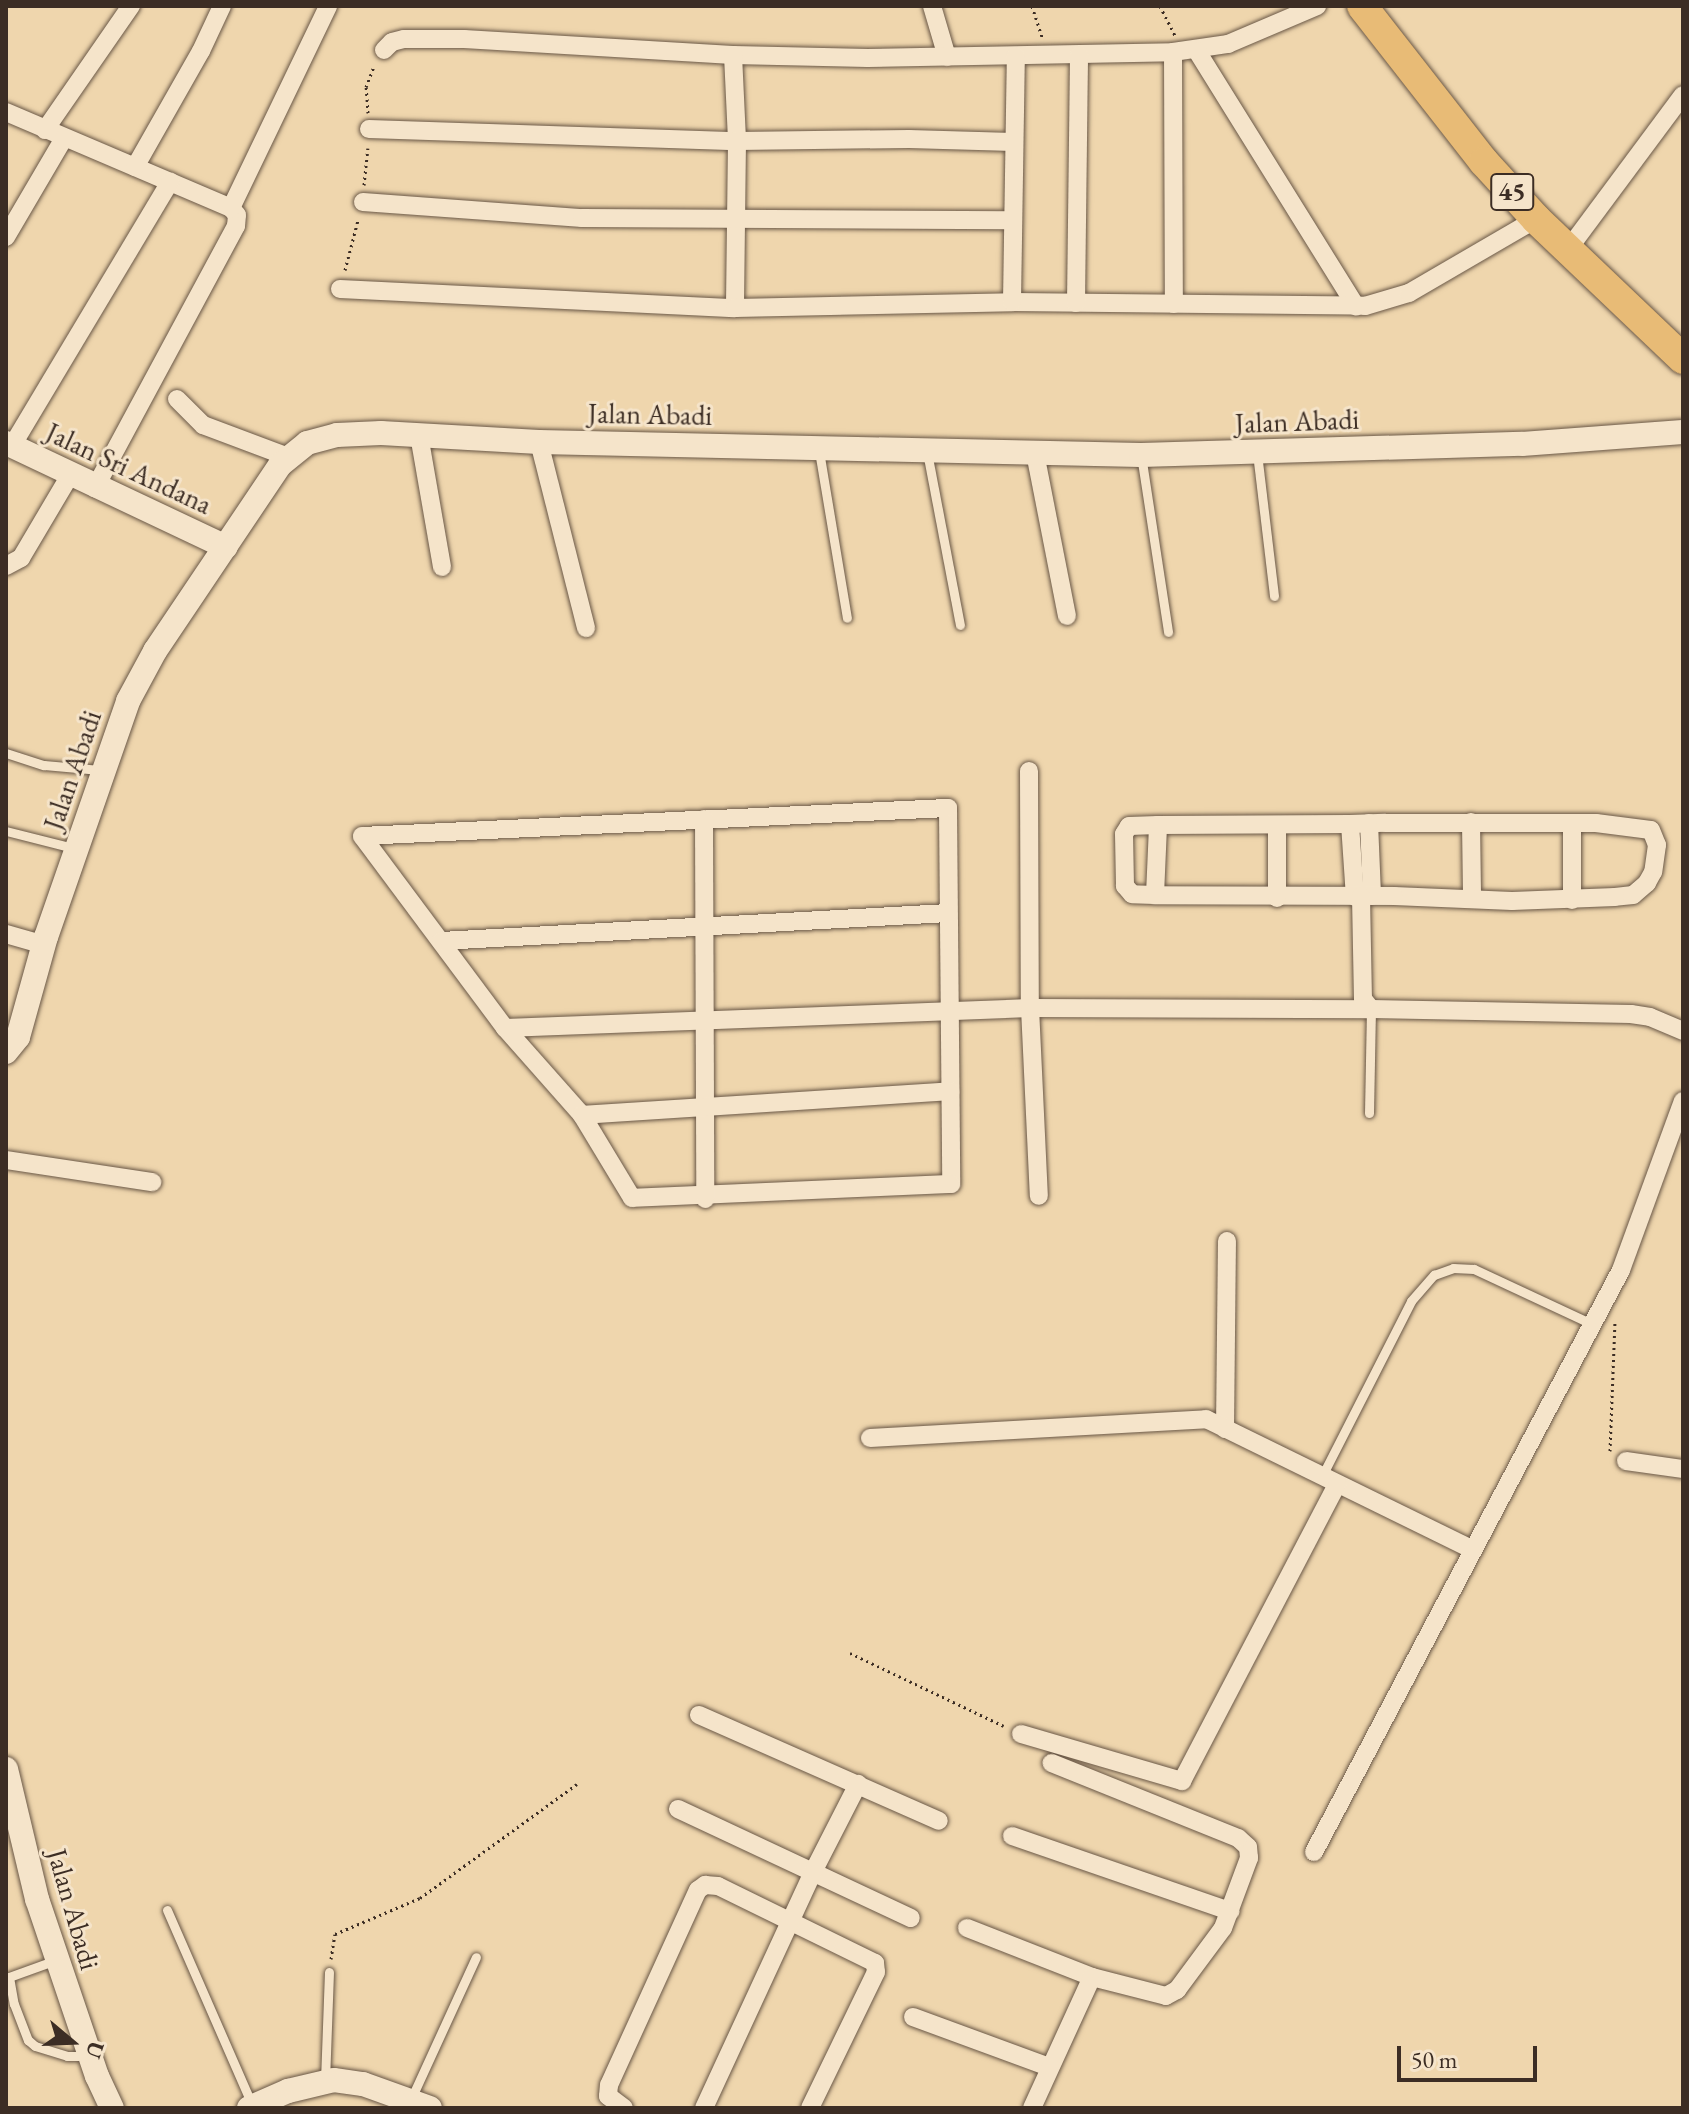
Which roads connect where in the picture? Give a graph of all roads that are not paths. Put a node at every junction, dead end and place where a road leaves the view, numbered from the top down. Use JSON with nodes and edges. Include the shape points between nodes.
{"nodes":[{"id":1,"x":131,"y":6,"type":"edge"},
{"id":2,"x":222,"y":6,"type":"edge"},
{"id":3,"x":328,"y":6,"type":"edge"},
{"id":4,"x":932,"y":6,"type":"edge"},
{"id":5,"x":1317,"y":6,"type":"edge"},
{"id":6,"x":1362,"y":6,"type":"edge"},
{"id":7,"x":384,"y":50,"type":"road end"},
{"id":8,"x":1185,"y":51,"type":"junction"},
{"id":9,"x":733,"y":55,"type":"junction"},
{"id":10,"x":1079,"y":55,"type":"junction"},
{"id":11,"x":1016,"y":56,"type":"junction"},
{"id":12,"x":947,"y":57,"type":"junction"},
{"id":13,"x":1683,"y":95,"type":"edge"},
{"id":14,"x":6,"y":112,"type":"edge"},
{"id":15,"x":369,"y":129,"type":"road end"},
{"id":16,"x":45,"y":130,"type":"junction"},
{"id":17,"x":64,"y":138,"type":"junction"},
{"id":18,"x":737,"y":141,"type":"junction"},
{"id":19,"x":1013,"y":142,"type":"junction"},
{"id":20,"x":135,"y":167,"type":"junction"},
{"id":21,"x":170,"y":182,"type":"junction"},
{"id":22,"x":363,"y":202,"type":"road end"},
{"id":23,"x":231,"y":208,"type":"junction"},
{"id":24,"x":1536,"y":219,"type":"junction"},
{"id":25,"x":1011,"y":220,"type":"junction"},
{"id":26,"x":736,"y":221,"type":"junction"},
{"id":27,"x":6,"y":237,"type":"edge"},
{"id":28,"x":1567,"y":251,"type":"junction"},
{"id":29,"x":340,"y":289,"type":"road end"},
{"id":30,"x":1012,"y":302,"type":"junction"},
{"id":31,"x":1076,"y":303,"type":"junction"},
{"id":32,"x":1174,"y":304,"type":"junction"},
{"id":33,"x":1356,"y":306,"type":"junction"},
{"id":34,"x":735,"y":308,"type":"junction"},
{"id":35,"x":1683,"y":359,"type":"edge"},
{"id":36,"x":177,"y":399,"type":"dead end"},
{"id":37,"x":1683,"y":432,"type":"edge"},
{"id":38,"x":419,"y":435,"type":"junction"},
{"id":39,"x":539,"y":442,"type":"junction"},
{"id":40,"x":9,"y":445,"type":"edge"},
{"id":41,"x":818,"y":446,"type":"junction"},
{"id":42,"x":926,"y":450,"type":"junction"},
{"id":43,"x":1035,"y":453,"type":"junction"},
{"id":44,"x":1257,"y":453,"type":"junction"},
{"id":45,"x":1141,"y":455,"type":"junction"},
{"id":46,"x":288,"y":457,"type":"junction"},
{"id":47,"x":70,"y":475,"type":"junction"},
{"id":48,"x":95,"y":488,"type":"junction"},
{"id":49,"x":226,"y":547,"type":"junction"},
{"id":50,"x":6,"y":566,"type":"edge"},
{"id":51,"x":442,"y":567,"type":"dead end"},
{"id":52,"x":1274,"y":596,"type":"dead end"},
{"id":53,"x":1067,"y":616,"type":"dead end"},
{"id":54,"x":847,"y":618,"type":"dead end"},
{"id":55,"x":960,"y":625,"type":"dead end"},
{"id":56,"x":586,"y":628,"type":"dead end"},
{"id":57,"x":1168,"y":632,"type":"dead end"},
{"id":58,"x":6,"y":753,"type":"edge"},
{"id":59,"x":104,"y":770,"type":"junction"},
{"id":60,"x":1029,"y":771,"type":"dead end"},
{"id":61,"x":704,"y":819,"type":"junction"},
{"id":62,"x":1471,"y":822,"type":"junction"},
{"id":63,"x":1572,"y":823,"type":"junction"},
{"id":64,"x":1359,"y":824,"type":"junction"},
{"id":65,"x":1158,"y":825,"type":"junction"},
{"id":66,"x":1277,"y":825,"type":"junction"},
{"id":67,"x":6,"y":831,"type":"edge"},
{"id":68,"x":77,"y":849,"type":"junction"},
{"id":69,"x":1155,"y":895,"type":"junction"},
{"id":70,"x":1363,"y":896,"type":"junction"},
{"id":71,"x":1277,"y":898,"type":"junction"},
{"id":72,"x":1472,"y":898,"type":"junction"},
{"id":73,"x":1572,"y":900,"type":"junction"},
{"id":74,"x":948,"y":913,"type":"junction"},
{"id":75,"x":703,"y":927,"type":"junction"},
{"id":76,"x":6,"y":934,"type":"edge"},
{"id":77,"x":441,"y":941,"type":"junction"},
{"id":78,"x":44,"y":945,"type":"junction"},
{"id":79,"x":1030,"y":1008,"type":"junction"},
{"id":80,"x":1371,"y":1009,"type":"junction"},
{"id":81,"x":949,"y":1012,"type":"junction"},
{"id":82,"x":702,"y":1023,"type":"junction"},
{"id":83,"x":505,"y":1028,"type":"junction"},
{"id":84,"x":1683,"y":1031,"type":"edge"},
{"id":85,"x":6,"y":1052,"type":"edge"},
{"id":86,"x":950,"y":1091,"type":"junction"},
{"id":87,"x":1683,"y":1101,"type":"edge"},
{"id":88,"x":704,"y":1107,"type":"junction"},
{"id":89,"x":1369,"y":1113,"type":"dead end"},
{"id":90,"x":582,"y":1115,"type":"junction"},
{"id":91,"x":6,"y":1160,"type":"edge"},
{"id":92,"x":152,"y":1182,"type":"dead end"},
{"id":93,"x":1039,"y":1196,"type":"dead end"},
{"id":94,"x":705,"y":1197,"type":"junction"},
{"id":95,"x":1227,"y":1241,"type":"dead end"},
{"id":96,"x":1592,"y":1324,"type":"junction"},
{"id":97,"x":1225,"y":1429,"type":"junction"},
{"id":98,"x":870,"y":1438,"type":"dead end"},
{"id":99,"x":1626,"y":1461,"type":"road end"},
{"id":100,"x":1683,"y":1469,"type":"edge"},
{"id":101,"x":1330,"y":1480,"type":"junction"},
{"id":102,"x":1473,"y":1550,"type":"junction"},
{"id":103,"x":699,"y":1715,"type":"dead end"},
{"id":104,"x":1021,"y":1734,"type":"road end"},
{"id":105,"x":1051,"y":1763,"type":"dead end"},
{"id":106,"x":6,"y":1769,"type":"edge"},
{"id":107,"x":858,"y":1784,"type":"junction"},
{"id":108,"x":678,"y":1809,"type":"dead end"},
{"id":109,"x":939,"y":1821,"type":"dead end"},
{"id":110,"x":1012,"y":1836,"type":"dead end"},
{"id":111,"x":1314,"y":1852,"type":"dead end"},
{"id":112,"x":813,"y":1872,"type":"junction"},
{"id":113,"x":167,"y":1910,"type":"dead end"},
{"id":114,"x":1230,"y":1911,"type":"junction"},
{"id":115,"x":911,"y":1918,"type":"dead end"},
{"id":116,"x":790,"y":1921,"type":"junction"},
{"id":117,"x":967,"y":1928,"type":"dead end"},
{"id":118,"x":476,"y":1957,"type":"dead end"},
{"id":119,"x":56,"y":1960,"type":"junction"},
{"id":120,"x":329,"y":1972,"type":"road end"},
{"id":121,"x":1092,"y":1977,"type":"junction"},
{"id":122,"x":913,"y":2017,"type":"dead end"},
{"id":123,"x":90,"y":2056,"type":"junction"},
{"id":124,"x":1049,"y":2067,"type":"junction"},
{"id":125,"x":325,"y":2081,"type":"junction"},
{"id":126,"x":420,"y":2104,"type":"edge"},
{"id":127,"x":251,"y":2107,"type":"edge"},
{"id":128,"x":112,"y":2108,"type":"edge"},
{"id":129,"x":624,"y":2108,"type":"edge"},
{"id":130,"x":704,"y":2108,"type":"edge"},
{"id":131,"x":810,"y":2108,"type":"edge"},
{"id":132,"x":1032,"y":2108,"type":"edge"}],
"edges":[{"from":1,"to":16,"type":"street"},
{"from":2,"to":20,"type":"street"},
{"from":3,"to":23,"type":"street"},
{"from":4,"to":12,"type":"street"},
{"from":5,"to":8,"type":"street","via":[[1243,39]]},
{"from":6,"to":24,"type":"main road","number":"45","via":[[1484,162]]},
{"from":7,"to":9,"type":"street","via":[[404,39],[464,39]]},
{"from":8,"to":10,"type":"street"},
{"from":8,"to":32,"type":"street"},
{"from":8,"to":33,"type":"street"},
{"from":9,"to":12,"type":"street"},
{"from":9,"to":18,"type":"street"},
{"from":10,"to":11,"type":"street"},
{"from":10,"to":31,"type":"street"},
{"from":11,"to":12,"type":"street"},
{"from":11,"to":19,"type":"street"},
{"from":13,"to":28,"type":"street"},
{"from":14,"to":16,"type":"street"},
{"from":15,"to":18,"type":"street"},
{"from":16,"to":17,"type":"street"},
{"from":17,"to":20,"type":"street"},
{"from":17,"to":27,"type":"street"},
{"from":18,"to":19,"type":"street"},
{"from":18,"to":26,"type":"street"},
{"from":19,"to":25,"type":"street"},
{"from":20,"to":21,"type":"street"},
{"from":21,"to":23,"type":"street"},
{"from":21,"to":40,"type":"street"},
{"from":22,"to":26,"type":"street","via":[[582,218]]},
{"from":23,"to":48,"type":"street","via":[[236,226]]},
{"from":24,"to":28,"type":"main road","number":"45"},
{"from":24,"to":33,"type":"street","via":[[1409,293]]},
{"from":25,"to":26,"type":"street"},
{"from":25,"to":30,"type":"street"},
{"from":26,"to":34,"type":"street"},
{"from":28,"to":35,"type":"main road","number":"45"},
{"from":29,"to":34,"type":"street"},
{"from":30,"to":31,"type":"street"},
{"from":30,"to":34,"type":"street"},
{"from":31,"to":32,"type":"street"},
{"from":32,"to":33,"type":"street"},
{"from":36,"to":46,"type":"street","via":[[203,425]]},
{"from":37,"to":44,"type":"street","name":"Jalan Abadi","via":[[1522,444]]},
{"from":38,"to":39,"type":"street","name":"Jalan Abadi"},
{"from":38,"to":46,"type":"street","name":"Jalan Abadi","via":[[337,435],[307,443]]},
{"from":38,"to":51,"type":"street"},
{"from":39,"to":41,"type":"street","name":"Jalan Abadi"},
{"from":39,"to":56,"type":"street"},
{"from":40,"to":47,"type":"street","name":"Jalan Sri Andana"},
{"from":41,"to":42,"type":"street","name":"Jalan Abadi"},
{"from":41,"to":54,"type":"lane"},
{"from":42,"to":43,"type":"street","name":"Jalan Abadi"},
{"from":42,"to":55,"type":"lane"},
{"from":43,"to":45,"type":"street","name":"Jalan Abadi"},
{"from":43,"to":53,"type":"street"},
{"from":44,"to":45,"type":"street","name":"Jalan Abadi"},
{"from":44,"to":52,"type":"lane"},
{"from":45,"to":57,"type":"lane"},
{"from":46,"to":49,"type":"street","name":"Jalan Abadi"},
{"from":47,"to":48,"type":"street","name":"Jalan Sri Andana"},
{"from":47,"to":50,"type":"street","via":[[21,558]]},
{"from":48,"to":49,"type":"street","name":"Jalan Sri Andana"},
{"from":49,"to":59,"type":"street","name":"Jalan Abadi","via":[[143,672]]},
{"from":58,"to":59,"type":"lane","via":[[44,765]]},
{"from":59,"to":68,"type":"street","name":"Jalan Abadi"},
{"from":60,"to":79,"type":"street"},
{"from":61,"to":74,"type":"street","via":[[948,808]]},
{"from":61,"to":75,"type":"street"},
{"from":61,"to":77,"type":"street","via":[[362,836]]},
{"from":62,"to":63,"type":"street"},
{"from":62,"to":64,"type":"street"},
{"from":62,"to":72,"type":"street"},
{"from":63,"to":73,"type":"street"},
{"from":63,"to":73,"type":"street","via":[[1651,830],[1657,845],[1653,872],[1633,895]]},
{"from":64,"to":66,"type":"street"},
{"from":64,"to":70,"type":"street"},
{"from":65,"to":66,"type":"street"},
{"from":65,"to":69,"type":"street"},
{"from":65,"to":69,"type":"street","via":[[1132,825],[1124,834],[1127,890]]},
{"from":66,"to":71,"type":"street"},
{"from":67,"to":68,"type":"lane"},
{"from":68,"to":78,"type":"street","name":"Jalan Abadi"},
{"from":69,"to":71,"type":"street"},
{"from":70,"to":71,"type":"street"},
{"from":70,"to":72,"type":"street"},
{"from":70,"to":80,"type":"street","via":[[1363,999]]},
{"from":72,"to":73,"type":"street"},
{"from":74,"to":75,"type":"street"},
{"from":74,"to":81,"type":"street"},
{"from":75,"to":77,"type":"street"},
{"from":75,"to":82,"type":"street"},
{"from":76,"to":78,"type":"street"},
{"from":77,"to":83,"type":"street"},
{"from":78,"to":85,"type":"street","name":"Jalan Abadi","via":[[18,1037]]},
{"from":79,"to":80,"type":"street"},
{"from":79,"to":81,"type":"street"},
{"from":79,"to":93,"type":"street"},
{"from":80,"to":84,"type":"street","via":[[1631,1014]]},
{"from":80,"to":89,"type":"lane"},
{"from":81,"to":82,"type":"street"},
{"from":81,"to":86,"type":"street"},
{"from":82,"to":83,"type":"street"},
{"from":82,"to":88,"type":"street"},
{"from":83,"to":90,"type":"street"},
{"from":86,"to":88,"type":"street"},
{"from":86,"to":94,"type":"street","via":[[951,1184]]},
{"from":87,"to":96,"type":"street","via":[[1621,1270]]},
{"from":88,"to":90,"type":"street"},
{"from":88,"to":94,"type":"street"},
{"from":90,"to":94,"type":"street","via":[[632,1198]]},
{"from":91,"to":92,"type":"street"},
{"from":95,"to":97,"type":"street"},
{"from":96,"to":101,"type":"lane","via":[[1474,1269],[1453,1268],[1434,1275],[1411,1301]]},
{"from":96,"to":102,"type":"street"},
{"from":97,"to":98,"type":"street","via":[[1206,1419]]},
{"from":97,"to":101,"type":"street"},
{"from":99,"to":100,"type":"street"},
{"from":101,"to":102,"type":"street"},
{"from":101,"to":104,"type":"street","via":[[1182,1781]]},
{"from":102,"to":111,"type":"street"},
{"from":103,"to":107,"type":"street"},
{"from":105,"to":114,"type":"street","via":[[1238,1838],[1248,1847],[1249,1858]]},
{"from":106,"to":119,"type":"street","name":"Jalan Abadi"},
{"from":107,"to":109,"type":"street"},
{"from":107,"to":112,"type":"street"},
{"from":108,"to":112,"type":"street"},
{"from":110,"to":114,"type":"street"},
{"from":112,"to":115,"type":"street"},
{"from":112,"to":116,"type":"street"},
{"from":113,"to":127,"type":"lane"},
{"from":114,"to":121,"type":"street","via":[[1186,1982],[1166,1996]]},
{"from":116,"to":129,"type":"street","via":[[718,1886],[698,1890],[609,2085],[608,2096]]},
{"from":116,"to":130,"type":"street"},
{"from":116,"to":131,"type":"street","via":[[866,1957],[875,1963],[876,1972]]},
{"from":117,"to":121,"type":"street"},
{"from":118,"to":126,"type":"lane"},
{"from":119,"to":123,"type":"street","name":"Jalan Abadi"},
{"from":119,"to":123,"type":"lane","via":[[9,1977],[14,2004],[35,2046],[67,2056]]},
{"from":120,"to":125,"type":"lane"},
{"from":121,"to":124,"type":"street"},
{"from":122,"to":124,"type":"street"},
{"from":123,"to":128,"type":"street","name":"Jalan Abadi"},
{"from":124,"to":132,"type":"street"},
{"from":125,"to":126,"type":"street","via":[[363,2084]]},
{"from":125,"to":127,"type":"street"}]}
